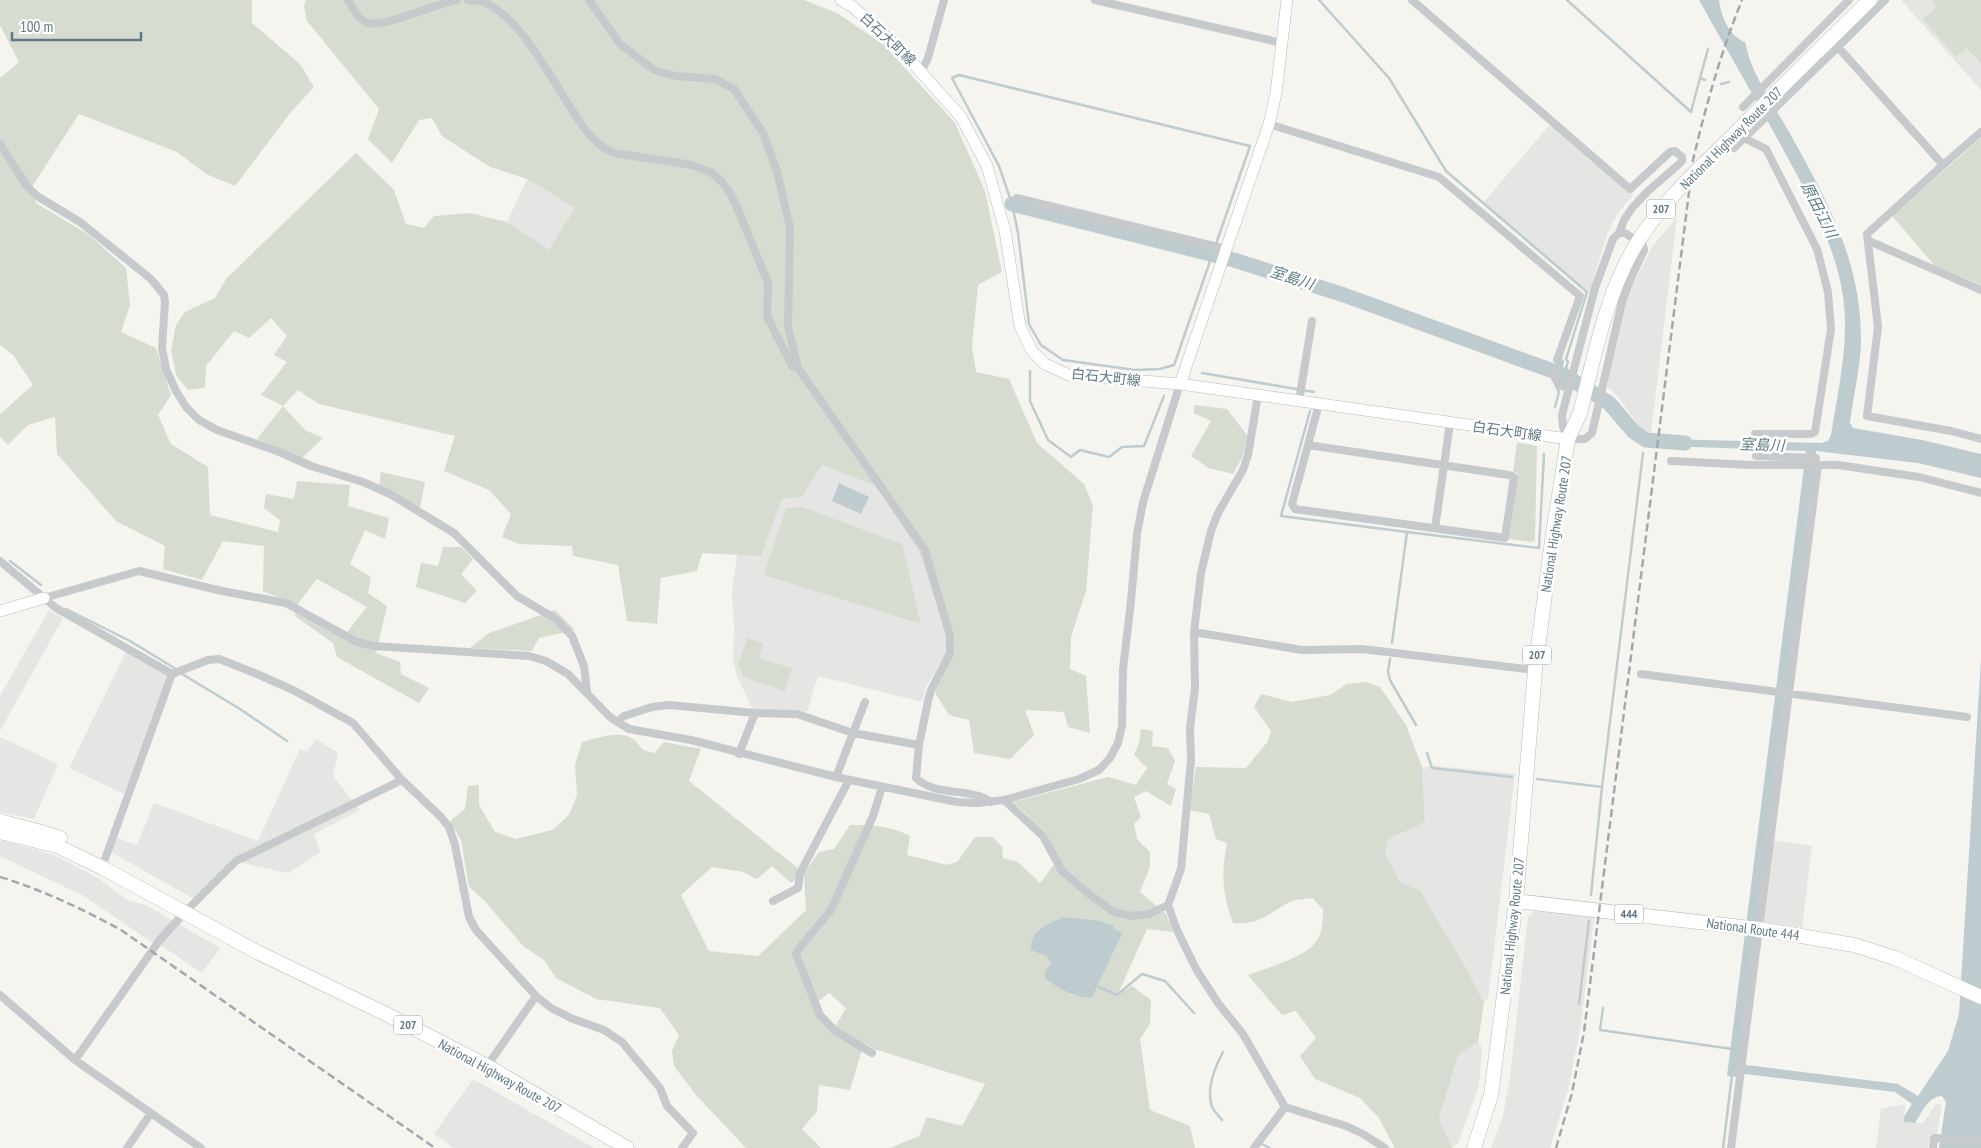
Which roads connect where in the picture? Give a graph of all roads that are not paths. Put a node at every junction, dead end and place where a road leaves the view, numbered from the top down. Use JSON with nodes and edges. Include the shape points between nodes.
{"nodes":[{"id":1,"x":348,"y":0,"type":"edge"},
{"id":2,"x":457,"y":0,"type":"edge"},
{"id":3,"x":468,"y":0,"type":"edge"},
{"id":4,"x":589,"y":0,"type":"edge"},
{"id":5,"x":841,"y":0,"type":"edge"},
{"id":6,"x":944,"y":0,"type":"edge"},
{"id":7,"x":1096,"y":0,"type":"edge"},
{"id":8,"x":1287,"y":0,"type":"edge"},
{"id":9,"x":1412,"y":0,"type":"edge"},
{"id":10,"x":1850,"y":0,"type":"edge"},
{"id":11,"x":1870,"y":0,"type":"edge"},
{"id":12,"x":1885,"y":0,"type":"edge"},
{"id":13,"x":1282,"y":43,"type":"junction"},
{"id":14,"x":1838,"y":47,"type":"junction"},
{"id":15,"x":922,"y":70,"type":"junction"},
{"id":16,"x":1744,"y":107,"type":"dead end"},
{"id":17,"x":1269,"y":124,"type":"junction"},
{"id":18,"x":1981,"y":132,"type":"edge"},
{"id":19,"x":1744,"y":138,"type":"junction"},
{"id":20,"x":0,"y":144,"type":"edge"},
{"id":21,"x":1734,"y":148,"type":"dead end"},
{"id":22,"x":1943,"y":165,"type":"junction"},
{"id":23,"x":1017,"y":198,"type":"dead end"},
{"id":24,"x":1619,"y":233,"type":"junction"},
{"id":25,"x":1868,"y":241,"type":"junction"},
{"id":26,"x":1219,"y":247,"type":"junction"},
{"id":27,"x":1981,"y":290,"type":"edge"},
{"id":28,"x":1312,"y":321,"type":"dead end"},
{"id":29,"x":798,"y":368,"type":"junction"},
{"id":30,"x":1180,"y":384,"type":"junction"},
{"id":31,"x":1568,"y":388,"type":"junction"},
{"id":32,"x":1300,"y":393,"type":"junction"},
{"id":33,"x":1258,"y":395,"type":"junction"},
{"id":34,"x":1319,"y":404,"type":"junction"},
{"id":35,"x":1450,"y":422,"type":"junction"},
{"id":36,"x":1755,"y":434,"type":"dead end"},
{"id":37,"x":1776,"y":434,"type":"junction"},
{"id":38,"x":1568,"y":439,"type":"junction"},
{"id":39,"x":1981,"y":440,"type":"edge"},
{"id":40,"x":1308,"y":445,"type":"junction"},
{"id":41,"x":1756,"y":456,"type":"dead end"},
{"id":42,"x":1776,"y":457,"type":"junction"},
{"id":43,"x":1671,"y":461,"type":"dead end"},
{"id":44,"x":1803,"y":461,"type":"junction"},
{"id":45,"x":1817,"y":462,"type":"junction"},
{"id":46,"x":1444,"y":465,"type":"junction"},
{"id":47,"x":1981,"y":493,"type":"edge"},
{"id":48,"x":1435,"y":528,"type":"junction"},
{"id":49,"x":0,"y":561,"type":"edge"},
{"id":50,"x":44,"y":598,"type":"junction"},
{"id":51,"x":0,"y":611,"type":"edge"},
{"id":52,"x":1194,"y":632,"type":"junction"},
{"id":53,"x":1535,"y":670,"type":"junction"},
{"id":54,"x":172,"y":674,"type":"junction"},
{"id":55,"x":1641,"y":674,"type":"dead end"},
{"id":56,"x":587,"y":692,"type":"junction"},
{"id":57,"x":1788,"y":694,"type":"junction"},
{"id":58,"x":865,"y":702,"type":"dead end"},
{"id":59,"x":755,"y":713,"type":"junction"},
{"id":60,"x":1967,"y":717,"type":"dead end"},
{"id":61,"x":616,"y":722,"type":"junction"},
{"id":62,"x":853,"y":732,"type":"junction"},
{"id":63,"x":919,"y":746,"type":"junction"},
{"id":64,"x":739,"y":754,"type":"junction"},
{"id":65,"x":836,"y":777,"type":"junction"},
{"id":66,"x":402,"y":780,"type":"junction"},
{"id":67,"x":849,"y":780,"type":"junction"},
{"id":68,"x":882,"y":787,"type":"junction"},
{"id":69,"x":1004,"y":800,"type":"junction"},
{"id":70,"x":991,"y":802,"type":"junction"},
{"id":71,"x":0,"y":821,"type":"edge"},
{"id":72,"x":0,"y":832,"type":"edge"},
{"id":73,"x":105,"y":859,"type":"junction"},
{"id":74,"x":772,"y":901,"type":"dead end"},
{"id":75,"x":1516,"y":901,"type":"junction"},
{"id":76,"x":1168,"y":905,"type":"junction"},
{"id":77,"x":184,"y":913,"type":"junction"},
{"id":78,"x":1759,"y":929,"type":"junction"},
{"id":79,"x":0,"y":995,"type":"edge"},
{"id":80,"x":536,"y":996,"type":"junction"},
{"id":81,"x":1981,"y":997,"type":"edge"},
{"id":82,"x":872,"y":1053,"type":"dead end"},
{"id":83,"x":75,"y":1060,"type":"junction"},
{"id":84,"x":486,"y":1066,"type":"junction"},
{"id":85,"x":1285,"y":1107,"type":"junction"},
{"id":86,"x":151,"y":1113,"type":"junction"},
{"id":87,"x":1981,"y":1142,"type":"edge"},
{"id":88,"x":127,"y":1148,"type":"edge"},
{"id":89,"x":201,"y":1148,"type":"edge"},
{"id":90,"x":627,"y":1148,"type":"edge"},
{"id":91,"x":682,"y":1148,"type":"edge"},
{"id":92,"x":1254,"y":1148,"type":"edge"},
{"id":93,"x":1385,"y":1148,"type":"edge"},
{"id":94,"x":1474,"y":1148,"type":"edge"},
{"id":95,"x":1731,"y":1148,"type":"edge"},
{"id":96,"x":1933,"y":1148,"type":"edge"}],
"edges":[{"from":1,"to":2,"type":"street","via":[[357,16],[367,23],[379,24]]},
{"from":3,"to":29,"type":"street","via":[[483,2],[511,21],[579,122],[602,148],[614,153],[692,165],[712,173],[722,182],[739,212],[768,283],[767,316],[792,366]]},
{"from":4,"to":29,"type":"street","via":[[620,44],[654,70],[676,76],[715,79],[734,89],[762,133],[777,170],[790,228],[788,327]]},
{"from":5,"to":15,"type":"main road","name":"白石大町線","via":[[853,7]]},
{"from":6,"to":15,"type":"street"},
{"from":7,"to":13,"type":"street"},
{"from":8,"to":13,"type":"main road"},
{"from":9,"to":24,"type":"street","via":[[1630,188],[1670,152],[1680,153],[1682,161],[1633,207]]},
{"from":10,"to":16,"type":"street"},
{"from":11,"to":38,"type":"highway","name":"National Highway Route 207","number":"207","bridge":true,"via":[[1686,181],[1655,217],[1634,248],[1613,293],[1580,414]]},
{"from":12,"to":14,"type":"street"},
{"from":13,"to":17,"type":"main road"},
{"from":14,"to":19,"type":"street"},
{"from":14,"to":22,"type":"street"},
{"from":15,"to":30,"type":"main road","name":"白石大町線","via":[[961,117],[986,166],[1005,231],[1020,326],[1032,351],[1045,364],[1069,375]]},
{"from":17,"to":26,"type":"main road"},
{"from":17,"to":31,"type":"street","via":[[1439,177],[1580,296],[1557,360],[1560,362],[1555,378]]},
{"from":18,"to":22,"type":"street"},
{"from":19,"to":21,"type":"street"},
{"from":19,"to":37,"type":"street","via":[[1766,149],[1817,249],[1828,292],[1831,329],[1815,432]]},
{"from":20,"to":56,"type":"street","via":[[26,185],[37,196],[102,239],[151,279],[164,295],[162,348],[166,369],[186,407],[199,420],[311,466],[363,482],[454,533],[517,596],[556,619],[572,636],[584,666]]},
{"from":22,"to":25,"type":"street","via":[[1872,228],[1867,234]]},
{"from":23,"to":26,"type":"street"},
{"from":24,"to":31,"type":"street","via":[[1613,239],[1595,288]]},
{"from":24,"to":38,"type":"street","via":[[1625,233],[1643,245],[1644,250],[1622,302],[1592,433],[1585,439]]},
{"from":25,"to":27,"type":"street"},
{"from":25,"to":39,"type":"street","via":[[1878,326],[1867,416],[1951,431]]},
{"from":26,"to":30,"type":"main road","via":[[1221,263]]},
{"from":28,"to":32,"type":"street"},
{"from":29,"to":63,"type":"street","via":[[925,550],[950,636],[950,652],[931,690]]},
{"from":30,"to":33,"type":"main road","name":"白石大町線"},
{"from":30,"to":69,"type":"street","via":[[1136,534],[1123,668],[1122,726],[1118,743],[1099,770],[1079,779]]},
{"from":31,"to":38,"type":"street","via":[[1562,415]]},
{"from":32,"to":33,"type":"main road","name":"白石大町線"},
{"from":32,"to":34,"type":"main road","name":"白石大町線"},
{"from":33,"to":52,"type":"street","via":[[1246,462],[1211,531],[1201,572]]},
{"from":34,"to":35,"type":"main road","name":"白石大町線"},
{"from":34,"to":40,"type":"street"},
{"from":35,"to":38,"type":"main road","name":"白石大町線"},
{"from":35,"to":46,"type":"street"},
{"from":36,"to":37,"type":"street"},
{"from":37,"to":42,"type":"street"},
{"from":38,"to":53,"type":"highway","name":"National Highway Route 207","number":"207"},
{"from":40,"to":46,"type":"street"},
{"from":40,"to":48,"type":"street","via":[[1292,504],[1295,508]]},
{"from":41,"to":42,"type":"street"},
{"from":42,"to":44,"type":"street"},
{"from":43,"to":44,"type":"street","via":[[1750,465]]},
{"from":44,"to":45,"type":"street"},
{"from":45,"to":47,"type":"street","via":[[1918,477]]},
{"from":45,"to":57,"type":"street"},
{"from":46,"to":48,"type":"street"},
{"from":46,"to":48,"type":"street","via":[[1514,478],[1506,538]]},
{"from":49,"to":50,"type":"street"},
{"from":50,"to":51,"type":"main road"},
{"from":50,"to":54,"type":"street"},
{"from":50,"to":56,"type":"street","via":[[139,571],[286,603],[358,642],[374,646],[529,656],[546,661],[568,674]]},
{"from":52,"to":53,"type":"street","via":[[1302,650],[1362,648]]},
{"from":52,"to":76,"type":"street","via":[[1195,688],[1181,869]]},
{"from":53,"to":75,"type":"highway","name":"National Highway Route 207","number":"207"},
{"from":54,"to":66,"type":"street","via":[[208,660],[219,660],[275,682],[353,723]]},
{"from":54,"to":73,"type":"street"},
{"from":55,"to":57,"type":"street"},
{"from":56,"to":61,"type":"street"},
{"from":57,"to":60,"type":"street"},
{"from":57,"to":78,"type":"street"},
{"from":58,"to":62,"type":"street"},
{"from":59,"to":61,"type":"street","via":[[669,705],[652,707]]},
{"from":59,"to":62,"type":"street","via":[[797,714]]},
{"from":59,"to":64,"type":"street"},
{"from":61,"to":64,"type":"street","via":[[629,729],[691,740]]},
{"from":62,"to":63,"type":"street"},
{"from":62,"to":65,"type":"street"},
{"from":63,"to":70,"type":"street","via":[[916,778],[921,783],[984,797]]},
{"from":64,"to":65,"type":"street"},
{"from":65,"to":67,"type":"street"},
{"from":66,"to":77,"type":"street","via":[[236,861]]},
{"from":66,"to":80,"type":"street","via":[[449,827],[469,917],[476,930]]},
{"from":67,"to":68,"type":"street"},
{"from":67,"to":74,"type":"street","via":[[800,873],[798,888]]},
{"from":68,"to":70,"type":"street","via":[[956,802]]},
{"from":68,"to":82,"type":"street","via":[[873,816],[831,910],[796,954],[820,1015],[835,1031]]},
{"from":69,"to":70,"type":"street"},
{"from":69,"to":76,"type":"street","via":[[1043,836],[1062,871],[1114,912],[1132,916],[1149,914]]},
{"from":71,"to":73,"type":"highway","name":"National Highway Route 207","number":"207","via":[[73,843]]},
{"from":72,"to":77,"type":"highway","name":"National Highway Route 207","number":"207","via":[[57,846]]},
{"from":73,"to":77,"type":"highway","name":"National Highway Route 207","number":"207"},
{"from":75,"to":78,"type":"highway","name":"National Route 444","number":"444"},
{"from":75,"to":94,"type":"highway","name":"National Highway Route 207","number":"207","via":[[1491,1095]]},
{"from":76,"to":85,"type":"street","via":[[1196,970],[1243,1034]]},
{"from":77,"to":83,"type":"street","via":[[159,941]]},
{"from":77,"to":84,"type":"highway","name":"National Highway Route 207","number":"207"},
{"from":78,"to":81,"type":"highway","name":"National Route 444","number":"444","via":[[1854,945],[1895,958]]},
{"from":78,"to":95,"type":"street"},
{"from":79,"to":83,"type":"street"},
{"from":80,"to":84,"type":"street"},
{"from":80,"to":91,"type":"street","via":[[558,1011],[604,1030],[622,1042],[660,1088],[667,1106],[693,1133]]},
{"from":83,"to":86,"type":"street"},
{"from":84,"to":90,"type":"highway","name":"National Highway Route 207","number":"207"},
{"from":85,"to":92,"type":"street"},
{"from":85,"to":93,"type":"street","via":[[1346,1126]]},
{"from":86,"to":88,"type":"street"},
{"from":86,"to":89,"type":"street"},
{"from":87,"to":96,"type":"street","via":[[1934,1138]]}]}
